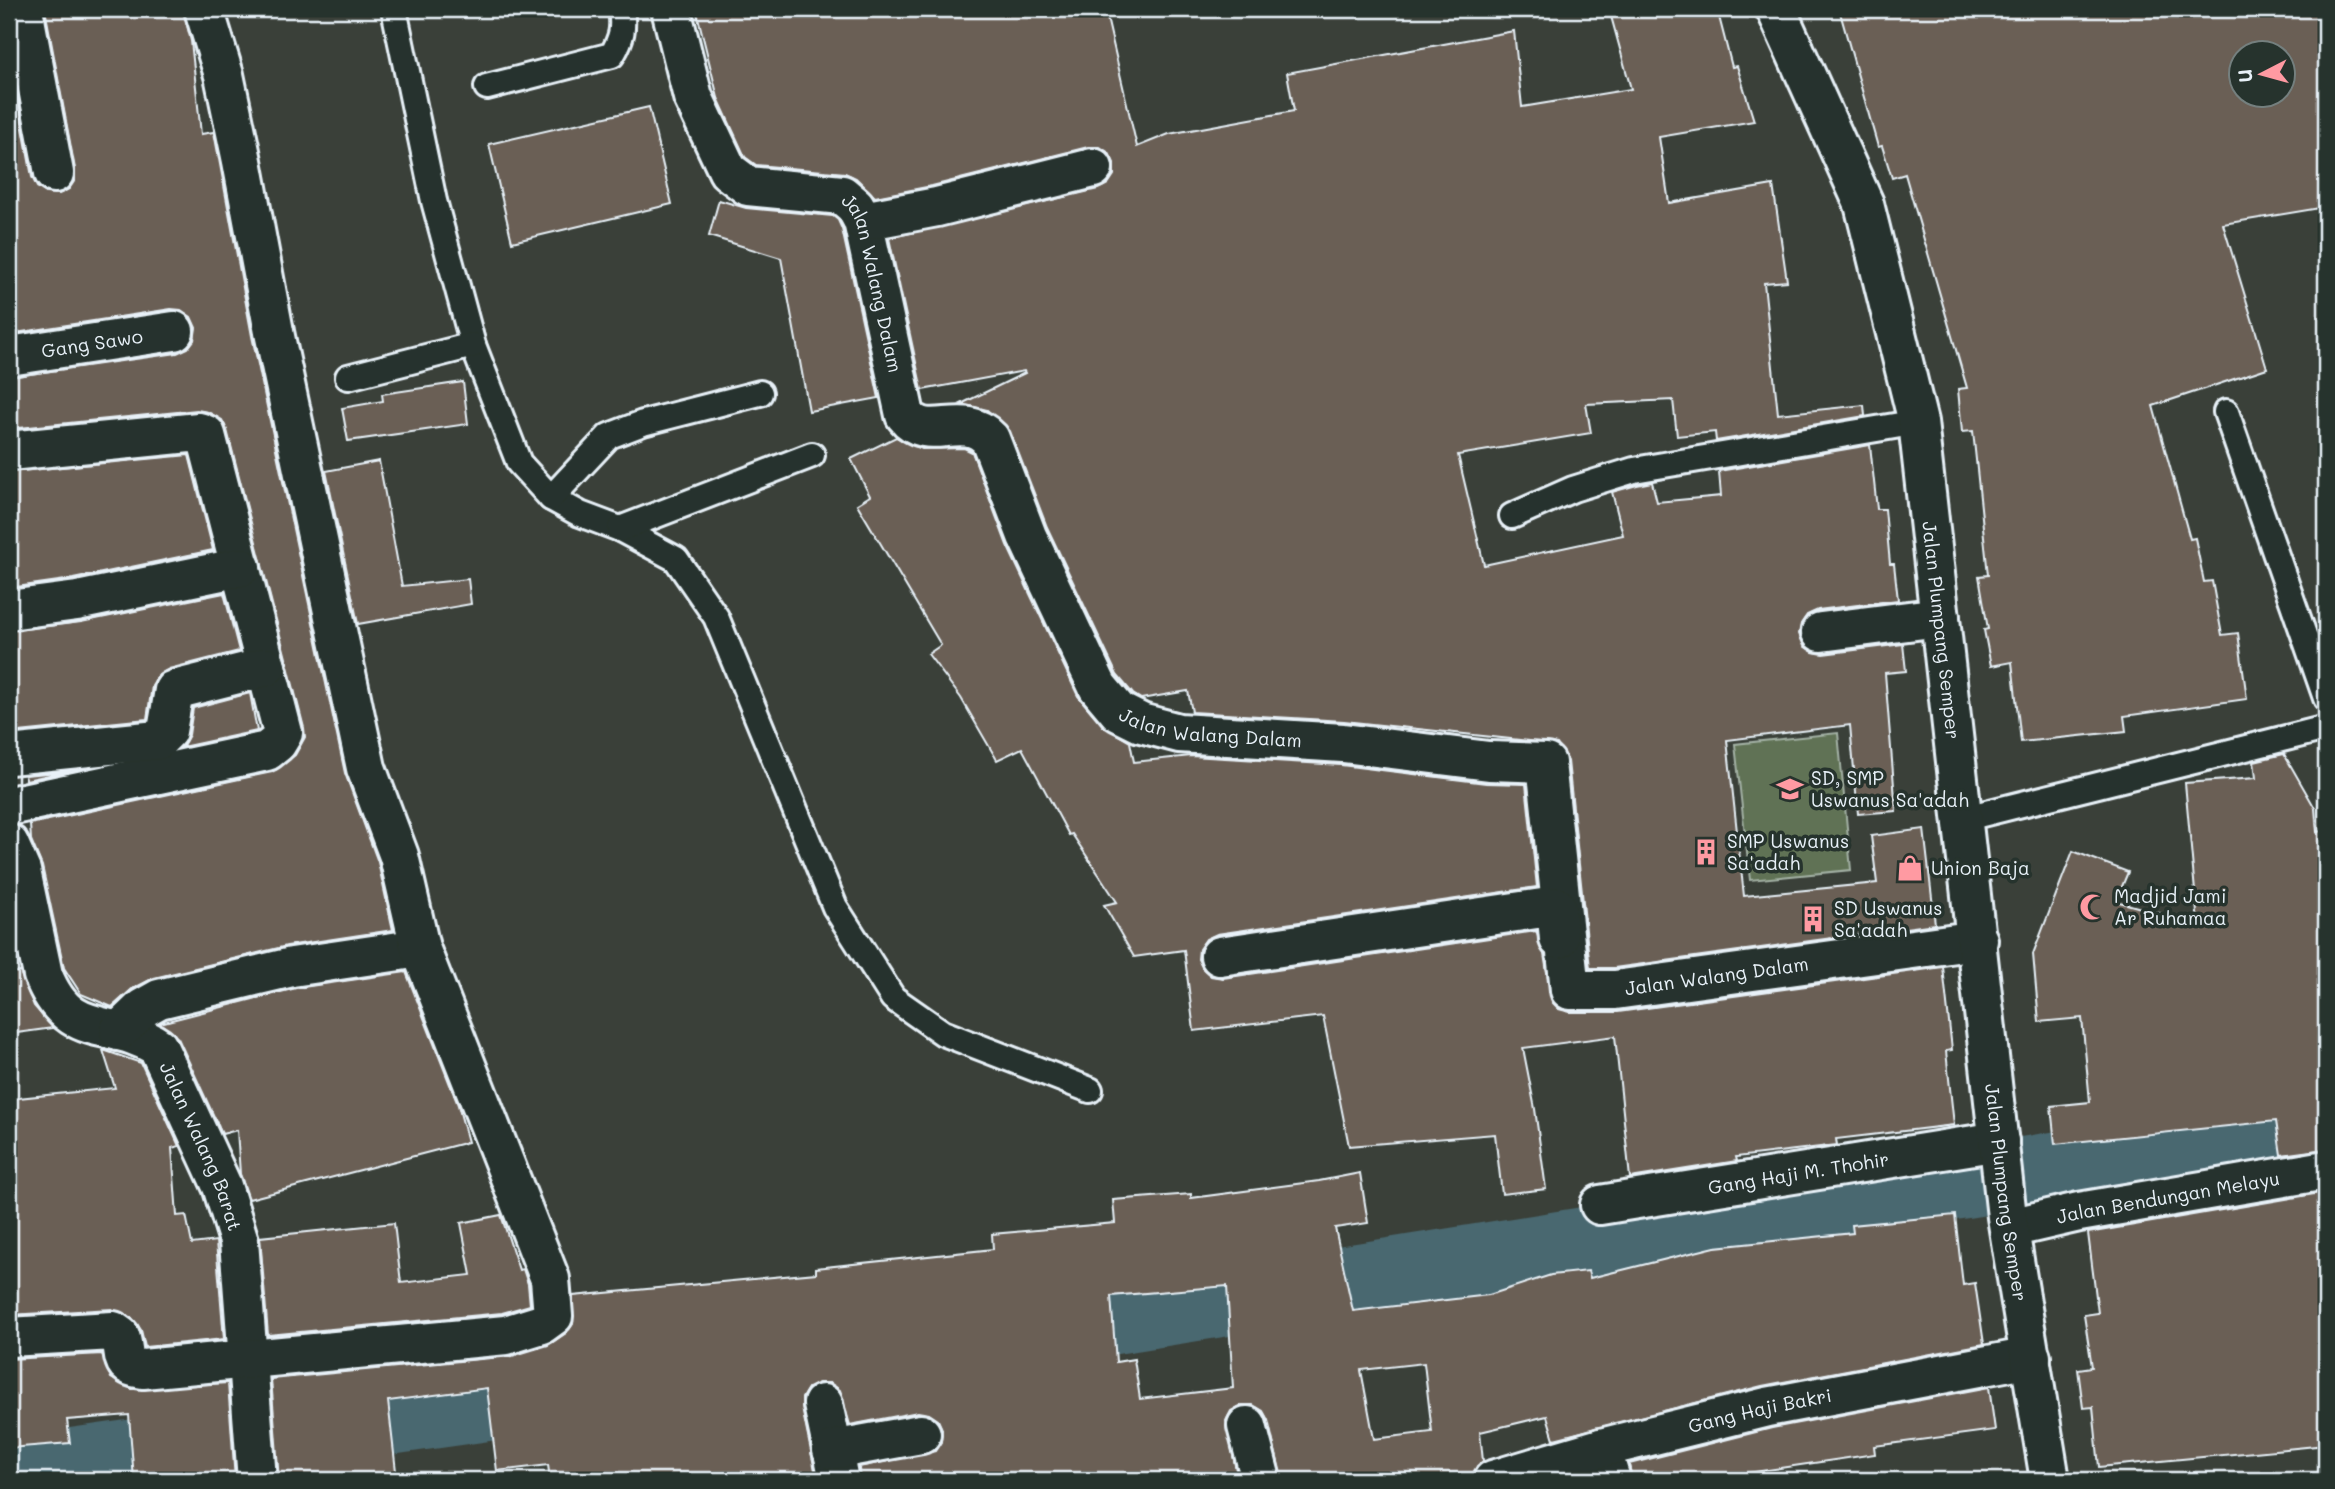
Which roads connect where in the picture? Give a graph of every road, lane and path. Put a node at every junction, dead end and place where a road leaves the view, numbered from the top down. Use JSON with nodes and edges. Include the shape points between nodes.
{"nodes":[{"id":1,"x":23,"y":9,"type":"edge"},
{"id":2,"x":204,"y":9,"type":"edge"},
{"id":3,"x":394,"y":9,"type":"edge"},
{"id":4,"x":621,"y":9,"type":"edge"},
{"id":5,"x":671,"y":9,"type":"edge"},
{"id":6,"x":1776,"y":9,"type":"edge"},
{"id":7,"x":486,"y":87,"type":"dead end"},
{"id":8,"x":1093,"y":168,"type":"dead end"},
{"id":9,"x":54,"y":173,"type":"dead end"},
{"id":10,"x":863,"y":221,"type":"junction"},
{"id":11,"x":174,"y":331,"type":"dead end"},
{"id":12,"x":473,"y":345,"type":"junction"},
{"id":13,"x":9,"y":356,"type":"edge"},
{"id":14,"x":348,"y":377,"type":"dead end"},
{"id":15,"x":760,"y":393,"type":"dead end"},
{"id":16,"x":2227,"y":412,"type":"dead end"},
{"id":17,"x":1918,"y":422,"type":"junction"},
{"id":18,"x":9,"y":450,"type":"edge"},
{"id":19,"x":812,"y":455,"type":"dead end"},
{"id":20,"x":551,"y":498,"type":"junction"},
{"id":21,"x":1512,"y":516,"type":"dead end"},
{"id":22,"x":620,"y":529,"type":"junction"},
{"id":23,"x":241,"y":567,"type":"junction"},
{"id":24,"x":9,"y":610,"type":"edge"},
{"id":25,"x":1940,"y":617,"type":"junction"},
{"id":26,"x":1821,"y":632,"type":"dead end"},
{"id":27,"x":266,"y":667,"type":"junction"},
{"id":28,"x":2326,"y":698,"type":"edge"},
{"id":29,"x":2326,"y":728,"type":"edge"},
{"id":30,"x":9,"y":755,"type":"edge"},
{"id":31,"x":9,"y":806,"type":"edge"},
{"id":32,"x":1962,"y":819,"type":"junction"},
{"id":33,"x":9,"y":844,"type":"edge"},
{"id":34,"x":1978,"y":940,"type":"junction"},
{"id":35,"x":420,"y":948,"type":"junction"},
{"id":36,"x":1220,"y":956,"type":"dead end"},
{"id":37,"x":1570,"y":989,"type":"junction"},
{"id":38,"x":119,"y":1031,"type":"junction"},
{"id":39,"x":1090,"y":1090,"type":"dead end"},
{"id":40,"x":2001,"y":1153,"type":"junction"},
{"id":41,"x":2326,"y":1170,"type":"edge"},
{"id":42,"x":1600,"y":1205,"type":"dead end"},
{"id":43,"x":2009,"y":1223,"type":"junction"},
{"id":44,"x":9,"y":1337,"type":"edge"},
{"id":45,"x":2031,"y":1357,"type":"junction"},
{"id":46,"x":249,"y":1360,"type":"junction"},
{"id":47,"x":823,"y":1404,"type":"dead end"},
{"id":48,"x":1247,"y":1426,"type":"dead end"},
{"id":49,"x":921,"y":1434,"type":"dead end"},
{"id":50,"x":1606,"y":1464,"type":"edge"},
{"id":51,"x":835,"y":1465,"type":"edge"},
{"id":52,"x":256,"y":1470,"type":"edge"},
{"id":53,"x":1261,"y":1480,"type":"edge"},
{"id":54,"x":1493,"y":1480,"type":"edge"},
{"id":55,"x":2050,"y":1480,"type":"edge"}],
"edges":[{"from":1,"to":9,"type":"street"},
{"from":2,"to":35,"type":"street","via":[[240,149],[276,345],[366,768],[399,856]]},
{"from":3,"to":12,"type":"lane","via":[[434,201]]},
{"from":4,"to":7,"type":"lane","via":[[624,26],[612,55]]},
{"from":5,"to":10,"type":"street","name":"Jalan Walang Dalam","via":[[693,97],[728,171],[748,186],[842,195]]},
{"from":6,"to":17,"type":"street","name":"Jalan Plumpang Semper","via":[[1864,204]]},
{"from":8,"to":10,"type":"street"},
{"from":10,"to":37,"type":"street","name":"Jalan Walang Dalam","via":[[905,415],[923,428],[968,424],[990,439],[1027,536],[1098,687],[1119,712],[1179,733],[1546,763]]},
{"from":11,"to":13,"type":"street","name":"Gang Sawo"},
{"from":12,"to":14,"type":"lane"},
{"from":12,"to":20,"type":"lane","via":[[519,463]]},
{"from":15,"to":20,"type":"lane","via":[[609,436]]},
{"from":16,"to":28,"type":"lane"},
{"from":17,"to":21,"type":"lane","via":[[1634,470],[1573,489]]},
{"from":17,"to":25,"type":"street","name":"Jalan Plumpang Semper"},
{"from":18,"to":23,"type":"street","via":[[203,433],[209,439]]},
{"from":19,"to":22,"type":"lane"},
{"from":20,"to":22,"type":"lane"},
{"from":22,"to":39,"type":"lane","via":[[676,559],[716,617],[835,908],[893,998],[943,1032]]},
{"from":23,"to":24,"type":"street","via":[[77,601]]},
{"from":23,"to":27,"type":"street"},
{"from":25,"to":26,"type":"street"},
{"from":25,"to":32,"type":"street","name":"Jalan Plumpang Semper"},
{"from":27,"to":30,"type":"street","via":[[174,690],[167,731],[158,740]]},
{"from":27,"to":31,"type":"street","via":[[283,733],[267,751]]},
{"from":29,"to":32,"type":"lane"},
{"from":32,"to":34,"type":"street","name":"Jalan Plumpang Semper"},
{"from":33,"to":38,"type":"street","name":"Jalan Walang Barat","via":[[21,871],[50,991],[85,1025]]},
{"from":34,"to":37,"type":"street","name":"Jalan Walang Dalam","via":[[1615,990]]},
{"from":34,"to":40,"type":"street","name":"Jalan Plumpang Semper"},
{"from":35,"to":38,"type":"street","via":[[292,967],[159,999]]},
{"from":35,"to":46,"type":"street","via":[[550,1279],[553,1316],[506,1335]]},
{"from":36,"to":37,"type":"street","via":[[1556,906],[1562,983]]},
{"from":38,"to":46,"type":"street","name":"Jalan Walang Barat","via":[[158,1047],[222,1186],[239,1241]]},
{"from":40,"to":42,"type":"street","name":"Gang Haji M. Thohir"},
{"from":40,"to":43,"type":"street","name":"Jalan Plumpang Semper"},
{"from":41,"to":43,"type":"street","name":"Jalan Bendungan Melayu"},
{"from":43,"to":45,"type":"street","name":"Jalan Plumpang Semper"},
{"from":44,"to":46,"type":"street","via":[[113,1331],[120,1336],[126,1363],[143,1370]]},
{"from":45,"to":50,"type":"street","name":"Gang Haji Bakri","via":[[1767,1406]]},
{"from":45,"to":55,"type":"street","name":"Jalan Plumpang Semper"},
{"from":46,"to":52,"type":"street","name":"Jalan Walang Barat"},
{"from":47,"to":51,"type":"street"},
{"from":48,"to":53,"type":"street"},
{"from":49,"to":51,"type":"street"},
{"from":50,"to":54,"type":"street","name":"Gang Haji Bakri"}]}
